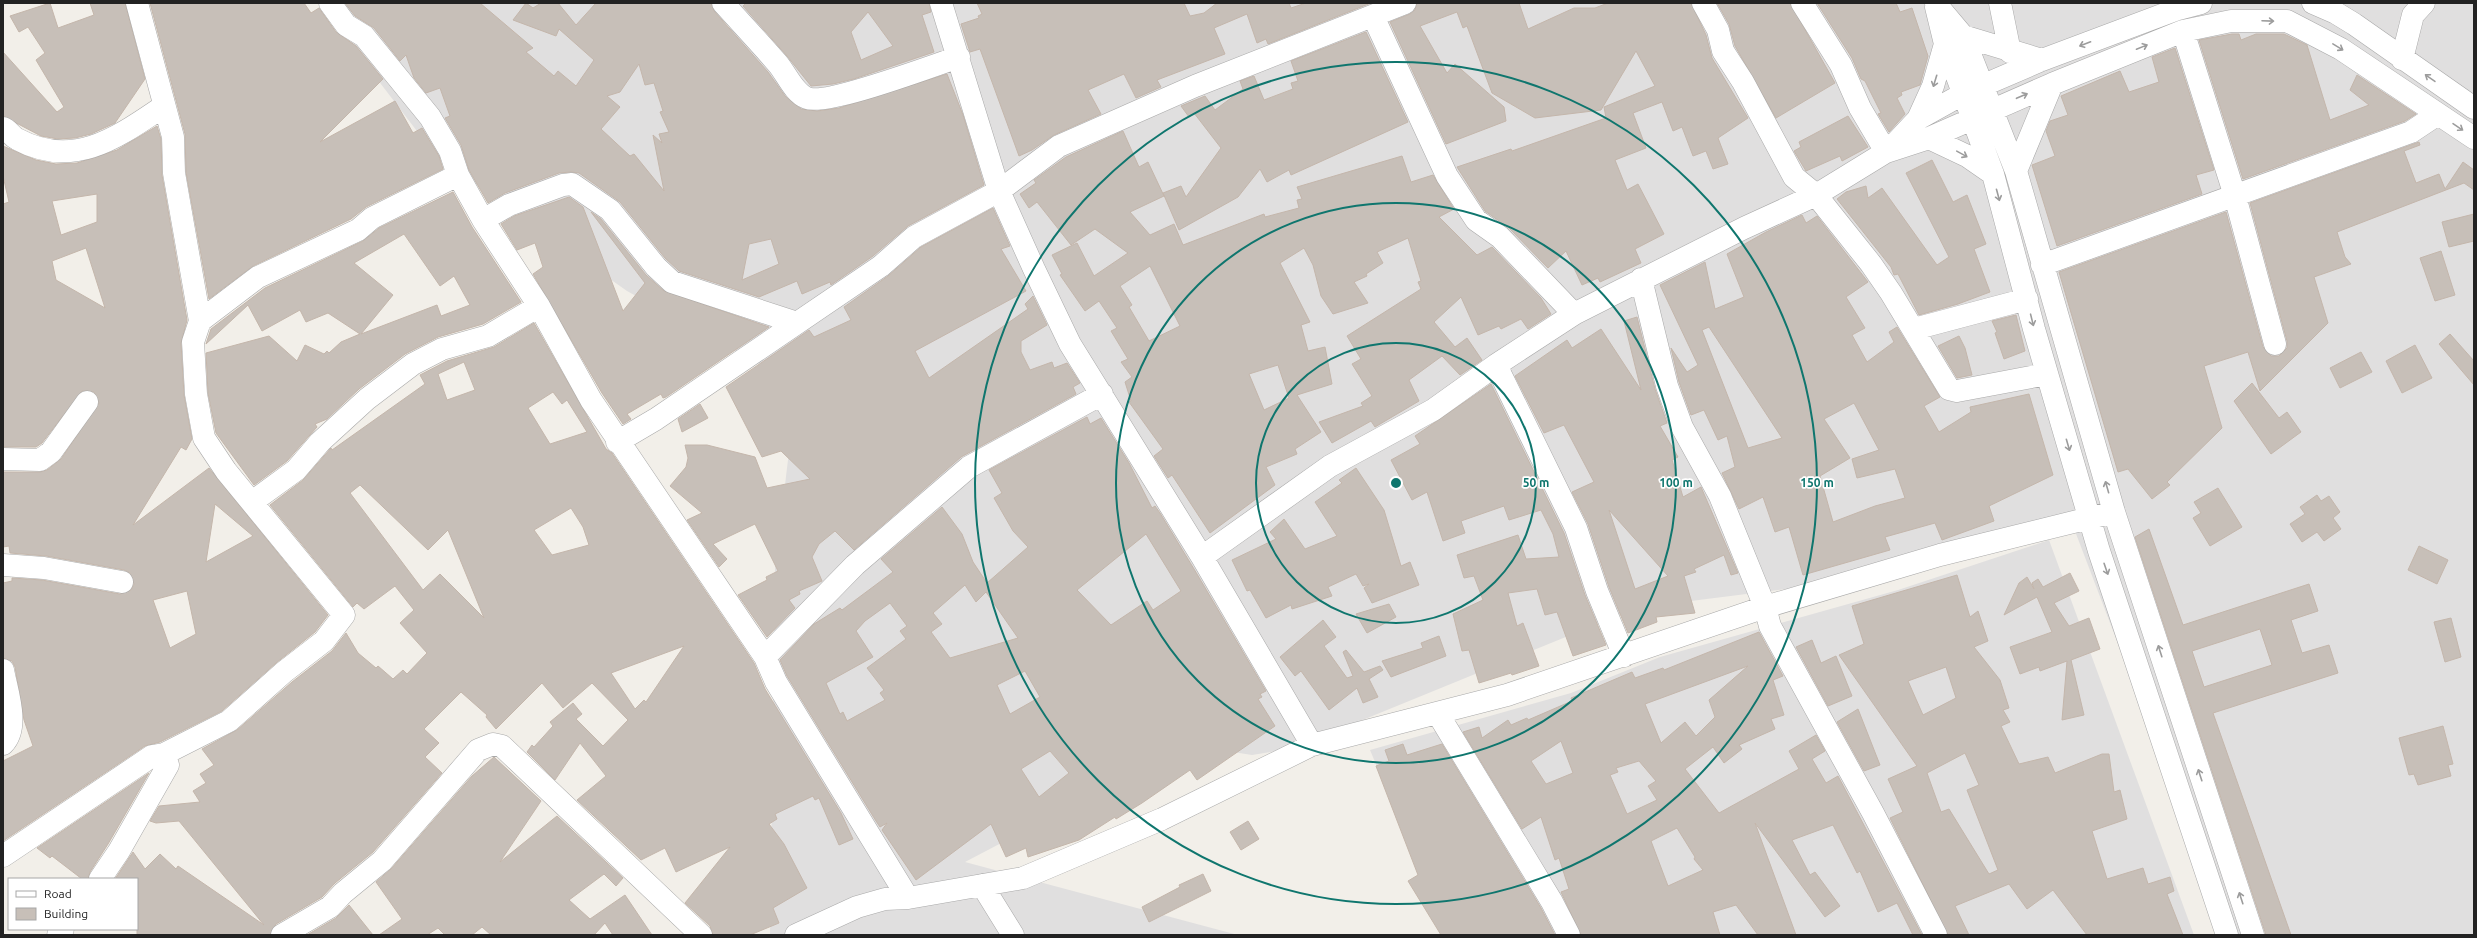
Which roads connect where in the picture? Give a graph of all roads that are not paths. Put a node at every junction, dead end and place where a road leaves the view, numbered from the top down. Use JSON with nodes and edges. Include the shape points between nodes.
{"nodes":[{"id":1,"x":137,"y":3,"type":"edge"},
{"id":2,"x":330,"y":3,"type":"edge"},
{"id":3,"x":723,"y":3,"type":"edge"},
{"id":4,"x":941,"y":3,"type":"edge"},
{"id":5,"x":1405,"y":3,"type":"edge"},
{"id":6,"x":1703,"y":3,"type":"edge"},
{"id":7,"x":1802,"y":3,"type":"edge"},
{"id":8,"x":2000,"y":3,"type":"edge"},
{"id":9,"x":2201,"y":3,"type":"edge"},
{"id":10,"x":2424,"y":3,"type":"edge"},
{"id":11,"x":1935,"y":4,"type":"edge"},
{"id":12,"x":2319,"y":4,"type":"edge"},
{"id":13,"x":1373,"y":16,"type":"junction"},
{"id":14,"x":2183,"y":31,"type":"junction"},
{"id":15,"x":1954,"y":40,"type":"junction"},
{"id":16,"x":2010,"y":52,"type":"junction"},
{"id":17,"x":959,"y":57,"type":"junction"},
{"id":18,"x":2402,"y":59,"type":"junction"},
{"id":19,"x":2042,"y":60,"type":"junction"},
{"id":20,"x":1983,"y":84,"type":"junction"},
{"id":21,"x":2052,"y":84,"type":"junction"},
{"id":22,"x":1963,"y":94,"type":"junction"},
{"id":23,"x":164,"y":106,"type":"junction"},
{"id":24,"x":2474,"y":108,"type":"edge"},
{"id":25,"x":1983,"y":113,"type":"junction"},
{"id":26,"x":2438,"y":114,"type":"junction"},
{"id":27,"x":1918,"y":119,"type":"junction"},
{"id":28,"x":3,"y":128,"type":"edge"},
{"id":29,"x":1929,"y":138,"type":"junction"},
{"id":30,"x":2474,"y":138,"type":"edge"},
{"id":31,"x":1886,"y":152,"type":"junction"},
{"id":32,"x":2016,"y":171,"type":"junction"},
{"id":33,"x":1992,"y":174,"type":"junction"},
{"id":34,"x":458,"y":175,"type":"junction"},
{"id":35,"x":1000,"y":191,"type":"junction"},
{"id":36,"x":1816,"y":195,"type":"junction"},
{"id":37,"x":2235,"y":196,"type":"junction"},
{"id":38,"x":483,"y":220,"type":"junction"},
{"id":39,"x":2042,"y":265,"type":"junction"},
{"id":40,"x":1641,"y":280,"type":"junction"},
{"id":41,"x":2027,"y":300,"type":"junction"},
{"id":42,"x":539,"y":306,"type":"junction"},
{"id":43,"x":1574,"y":314,"type":"junction"},
{"id":44,"x":200,"y":321,"type":"junction"},
{"id":45,"x":797,"y":323,"type":"junction"},
{"id":46,"x":1914,"y":329,"type":"junction"},
{"id":47,"x":2275,"y":344,"type":"dead end"},
{"id":48,"x":1496,"y":365,"type":"junction"},
{"id":49,"x":2047,"y":374,"type":"junction"},
{"id":50,"x":1102,"y":394,"type":"junction"},
{"id":51,"x":88,"y":402,"type":"dead end"},
{"id":52,"x":617,"y":442,"type":"junction"},
{"id":53,"x":3,"y":459,"type":"edge"},
{"id":54,"x":252,"y":502,"type":"junction"},
{"id":55,"x":2114,"y":512,"type":"junction"},
{"id":56,"x":2090,"y":518,"type":"junction"},
{"id":57,"x":1202,"y":557,"type":"junction"},
{"id":58,"x":3,"y":565,"type":"edge"},
{"id":59,"x":122,"y":582,"type":"dead end"},
{"id":60,"x":1764,"y":607,"type":"junction"},
{"id":61,"x":1624,"y":656,"type":"junction"},
{"id":62,"x":765,"y":657,"type":"junction"},
{"id":63,"x":3,"y":670,"type":"edge"},
{"id":64,"x":1438,"y":714,"type":"junction"},
{"id":65,"x":3,"y":744,"type":"edge"},
{"id":66,"x":1312,"y":746,"type":"junction"},
{"id":67,"x":164,"y":754,"type":"junction"},
{"id":68,"x":3,"y":856,"type":"edge"},
{"id":69,"x":101,"y":878,"type":"edge"},
{"id":70,"x":982,"y":885,"type":"junction"},
{"id":71,"x":908,"y":898,"type":"junction"},
{"id":72,"x":2222,"y":933,"type":"edge"},
{"id":73,"x":282,"y":935,"type":"edge"},
{"id":74,"x":701,"y":935,"type":"edge"},
{"id":75,"x":796,"y":935,"type":"edge"},
{"id":76,"x":1013,"y":935,"type":"edge"},
{"id":77,"x":1569,"y":935,"type":"edge"},
{"id":78,"x":1936,"y":935,"type":"edge"},
{"id":79,"x":2253,"y":935,"type":"edge"}],
"edges":[{"from":1,"to":23,"type":"street"},
{"from":2,"to":34,"type":"street","via":[[346,25],[364,36],[430,117],[450,151]]},
{"from":3,"to":17,"type":"street","via":[[778,64],[799,94],[809,99],[840,95],[879,85]]},
{"from":4,"to":17,"type":"street"},
{"from":5,"to":13,"type":"street"},
{"from":6,"to":36,"type":"street","via":[[1718,30],[1723,52],[1743,82],[1794,177]]},
{"from":7,"to":31,"type":"street","via":[[1841,65],[1860,108]]},
{"from":8,"to":16,"type":"street"},
{"from":9,"to":19,"type":"street","one_way":true,"via":[[2178,9]]},
{"from":10,"to":18,"type":"street","via":[[2413,15]]},
{"from":11,"to":15,"type":"street"},
{"from":12,"to":18,"type":"street"},
{"from":13,"to":35,"type":"street","via":[[1195,86],[1059,146]]},
{"from":13,"to":43,"type":"street","via":[[1447,176],[1476,220],[1500,237]]},
{"from":21,"to":14,"type":"street","one_way":true},
{"from":14,"to":26,"type":"street","one_way":true,"via":[[2231,21],[2287,21],[2342,49]]},
{"from":14,"to":37,"type":"street"},
{"from":15,"to":16,"type":"street"},
{"from":15,"to":20,"type":"street"},
{"from":15,"to":22,"type":"street"},
{"from":15,"to":27,"type":"street","one_way":true},
{"from":16,"to":19,"type":"street"},
{"from":17,"to":35,"type":"street"},
{"from":24,"to":18,"type":"street","one_way":true},
{"from":19,"to":20,"type":"street"},
{"from":20,"to":22,"type":"street"},
{"from":20,"to":25,"type":"street"},
{"from":25,"to":21,"type":"street","one_way":true},
{"from":21,"to":32,"type":"street"},
{"from":22,"to":25,"type":"street"},
{"from":22,"to":27,"type":"street"},
{"from":23,"to":28,"type":"street","via":[[116,138],[78,152],[49,150],[16,139],[10,130]]},
{"from":23,"to":44,"type":"street","via":[[173,137],[174,172]]},
{"from":25,"to":29,"type":"street"},
{"from":25,"to":32,"type":"street"},
{"from":25,"to":33,"type":"street"},
{"from":26,"to":30,"type":"street","one_way":true},
{"from":26,"to":37,"type":"street","via":[[2411,132]]},
{"from":27,"to":31,"type":"street"},
{"from":29,"to":31,"type":"street"},
{"from":29,"to":33,"type":"street","one_way":true,"via":[[1967,156]]},
{"from":31,"to":36,"type":"street"},
{"from":32,"to":39,"type":"street"},
{"from":33,"to":41,"type":"street","one_way":true},
{"from":34,"to":38,"type":"street"},
{"from":34,"to":44,"type":"street","via":[[372,218],[358,230],[258,277]]},
{"from":35,"to":45,"type":"street","via":[[914,238],[881,266]]},
{"from":35,"to":50,"type":"street","via":[[1070,344]]},
{"from":36,"to":40,"type":"street"},
{"from":36,"to":46,"type":"street","via":[[1871,264]]},
{"from":37,"to":39,"type":"street"},
{"from":37,"to":47,"type":"street"},
{"from":38,"to":42,"type":"street"},
{"from":38,"to":45,"type":"street","via":[[515,202],[572,184],[610,210],[656,267],[672,282]]},
{"from":55,"to":39,"type":"street","one_way":true},
{"from":40,"to":43,"type":"street"},
{"from":40,"to":60,"type":"street","via":[[1667,386],[1682,427],[1720,496]]},
{"from":41,"to":46,"type":"street"},
{"from":41,"to":49,"type":"street","one_way":true},
{"from":42,"to":52,"type":"street"},
{"from":42,"to":54,"type":"street","via":[[488,336],[442,349],[413,364],[367,399],[320,442],[296,470]]},
{"from":43,"to":48,"type":"street"},
{"from":44,"to":54,"type":"street","via":[[193,342],[196,394],[204,438],[226,472]]},
{"from":45,"to":52,"type":"street","via":[[656,419]]},
{"from":46,"to":49,"type":"street","via":[[1949,389],[1957,391]]},
{"from":48,"to":57,"type":"street","via":[[1432,410],[1330,466]]},
{"from":48,"to":61,"type":"street","via":[[1576,528],[1597,591]]},
{"from":49,"to":56,"type":"street","one_way":true},
{"from":50,"to":57,"type":"street"},
{"from":50,"to":62,"type":"street","via":[[969,467],[855,565]]},
{"from":51,"to":53,"type":"street","via":[[51,452],[40,460]]},
{"from":52,"to":62,"type":"street"},
{"from":54,"to":67,"type":"street","via":[[344,615],[324,641],[284,672],[229,721]]},
{"from":55,"to":56,"type":"street"},
{"from":79,"to":55,"type":"street","one_way":true},
{"from":56,"to":60,"type":"street","via":[[1940,556]]},
{"from":56,"to":72,"type":"street","one_way":true},
{"from":57,"to":66,"type":"street"},
{"from":58,"to":59,"type":"street","via":[[44,568]]},
{"from":60,"to":61,"type":"street"},
{"from":60,"to":78,"type":"street","via":[[1770,626],[1794,674],[1872,813]]},
{"from":61,"to":64,"type":"street","via":[[1507,695]]},
{"from":62,"to":71,"type":"street","via":[[776,682]]},
{"from":63,"to":65,"type":"street","via":[[11,730]]},
{"from":64,"to":66,"type":"street"},
{"from":64,"to":77,"type":"street","via":[[1552,902]]},
{"from":66,"to":70,"type":"street","via":[[1088,852],[1023,878]]},
{"from":67,"to":68,"type":"street","via":[[152,756]]},
{"from":67,"to":69,"type":"street","via":[[168,765],[120,851]]},
{"from":70,"to":71,"type":"street"},
{"from":70,"to":76,"type":"street"},
{"from":71,"to":75,"type":"street","via":[[885,899],[858,907]]},
{"from":73,"to":74,"type":"street","via":[[330,907],[382,861],[478,750],[493,744],[502,746]]}]}
